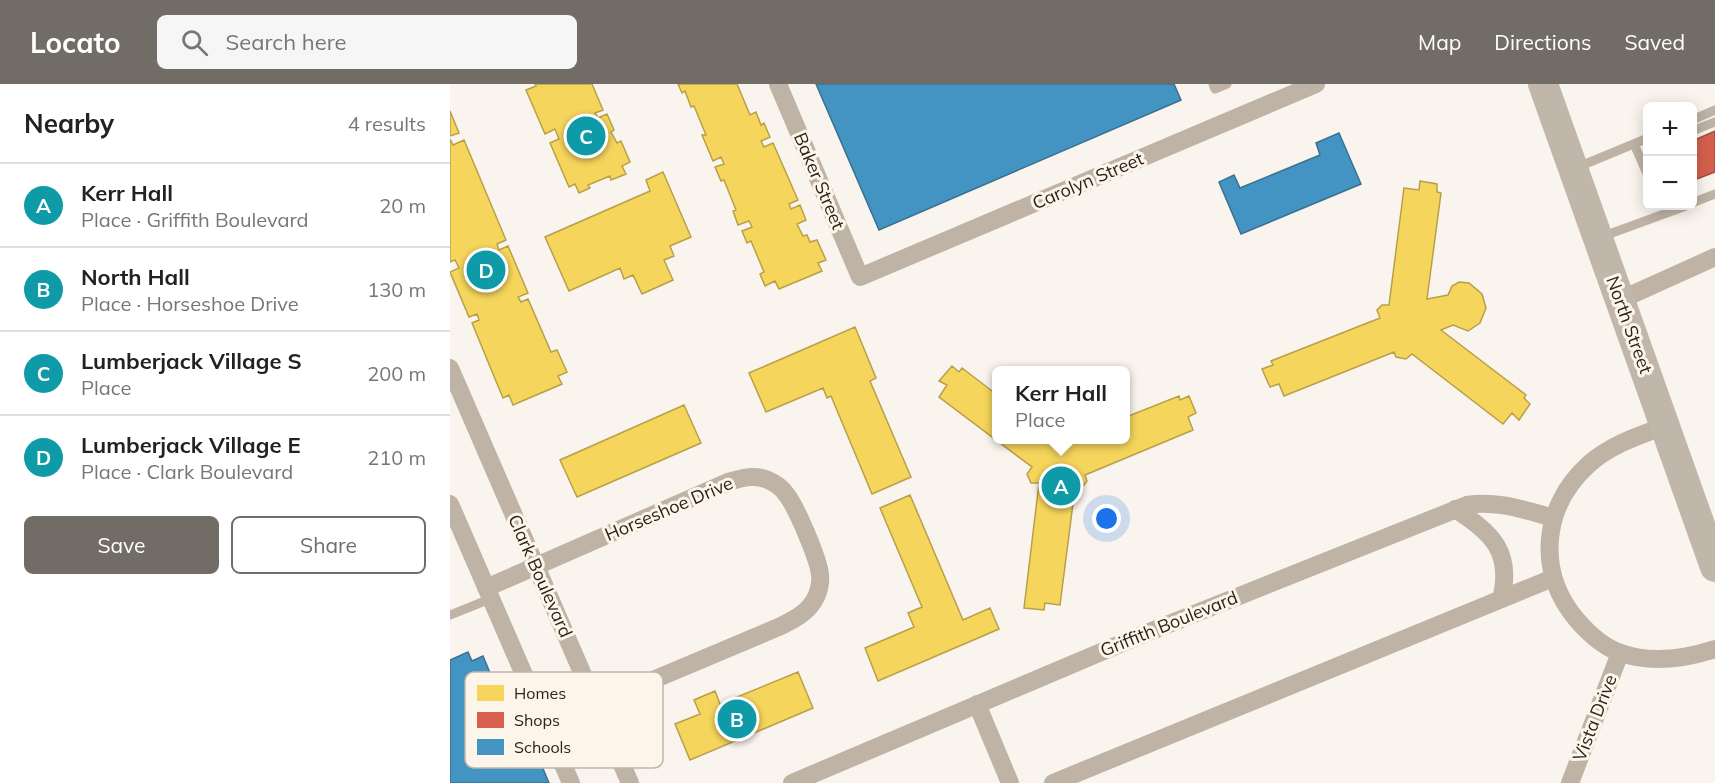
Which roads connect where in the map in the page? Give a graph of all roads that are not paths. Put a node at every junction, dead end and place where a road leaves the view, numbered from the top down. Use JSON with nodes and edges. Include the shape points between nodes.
{"nodes":[{"id":1,"x":778,"y":84,"type":"edge"},
{"id":2,"x":1213,"y":84,"type":"edge"},
{"id":3,"x":1227,"y":84,"type":"edge"},
{"id":4,"x":1316,"y":84,"type":"edge"},
{"id":5,"x":1543,"y":84,"type":"edge"},
{"id":6,"x":1715,"y":110,"type":"edge"},
{"id":7,"x":1697,"y":118,"type":"edge"},
{"id":8,"x":1715,"y":122,"type":"edge"},
{"id":9,"x":1697,"y":129,"type":"edge"},
{"id":10,"x":1643,"y":140,"type":"edge"},
{"id":11,"x":1634,"y":144,"type":"junction"},
{"id":12,"x":1643,"y":166,"type":"edge"},
{"id":13,"x":1573,"y":169,"type":"junction"},
{"id":14,"x":1715,"y":194,"type":"edge"},
{"id":15,"x":1697,"y":201,"type":"edge"},
{"id":16,"x":1662,"y":210,"type":"edge"},
{"id":17,"x":1598,"y":238,"type":"junction"},
{"id":18,"x":1715,"y":257,"type":"edge"},
{"id":19,"x":861,"y":277,"type":"joint"},
{"id":20,"x":1620,"y":300,"type":"junction"},
{"id":21,"x":450,"y":368,"type":"edge"},
{"id":22,"x":1665,"y":426,"type":"junction"},
{"id":23,"x":450,"y":504,"type":"edge"},
{"id":24,"x":1455,"y":509,"type":"junction"},
{"id":25,"x":1554,"y":518,"type":"junction"},
{"id":26,"x":535,"y":567,"type":"junction"},
{"id":27,"x":1715,"y":567,"type":"edge"},
{"id":28,"x":1553,"y":578,"type":"junction"},
{"id":29,"x":488,"y":594,"type":"junction"},
{"id":30,"x":1501,"y":599,"type":"junction"},
{"id":31,"x":450,"y":615,"type":"edge"},
{"id":32,"x":1715,"y":649,"type":"edge"},
{"id":33,"x":1620,"y":653,"type":"junction"},
{"id":34,"x":522,"y":672,"type":"edge"},
{"id":35,"x":582,"y":672,"type":"edge"},
{"id":36,"x":663,"y":676,"type":"edge"},
{"id":37,"x":977,"y":704,"type":"junction"},
{"id":38,"x":564,"y":768,"type":"edge"},
{"id":39,"x":624,"y":768,"type":"edge"},
{"id":40,"x":571,"y":783,"type":"edge"},
{"id":41,"x":630,"y":783,"type":"edge"},
{"id":42,"x":792,"y":783,"type":"edge"},
{"id":43,"x":1010,"y":783,"type":"edge"},
{"id":44,"x":1053,"y":783,"type":"edge"},
{"id":45,"x":1570,"y":783,"type":"edge"}],
"edges":[{"from":1,"to":19,"type":"street","name":"Baker Street"},
{"from":2,"to":3,"type":"lane","via":[[1215,89]]},
{"from":4,"to":19,"type":"street","name":"Carolyn Street"},
{"from":5,"to":13,"type":"main road","name":"North Street"},
{"from":6,"to":7,"type":"lane"},
{"from":8,"to":9,"type":"lane"},
{"from":10,"to":11,"type":"lane"},
{"from":11,"to":12,"type":"lane"},
{"from":11,"to":13,"type":"lane"},
{"from":13,"to":17,"type":"main road","name":"North Street"},
{"from":14,"to":15,"type":"lane"},
{"from":16,"to":17,"type":"lane"},
{"from":17,"to":20,"type":"main road","name":"North Street"},
{"from":18,"to":20,"type":"street"},
{"from":20,"to":22,"type":"main road","name":"North Street"},
{"from":21,"to":26,"type":"street","name":"Clark Boulevard"},
{"from":22,"to":25,"type":"street","via":[[1616,445],[1587,466],[1565,491]]},
{"from":22,"to":27,"type":"main road","name":"North Street"},
{"from":23,"to":29,"type":"street"},
{"from":24,"to":25,"type":"street","name":"Griffith Boulevard","via":[[1489,502]]},
{"from":24,"to":30,"type":"street","via":[[1474,521],[1500,551],[1505,573]]},
{"from":24,"to":37,"type":"street","name":"Griffith Boulevard"},
{"from":25,"to":28,"type":"street","via":[[1550,534]]},
{"from":26,"to":29,"type":"street","name":"Horseshoe Drive"},
{"from":26,"to":35,"type":"street","name":"Clark Boulevard"},
{"from":26,"to":36,"type":"street","name":"Horseshoe Drive","via":[[746,477],[769,480],[779,487],[795,509],[820,575],[816,596],[804,613],[781,626]]},
{"from":28,"to":30,"type":"street"},
{"from":28,"to":33,"type":"street","via":[[1585,629]]},
{"from":29,"to":31,"type":"lane"},
{"from":29,"to":34,"type":"street"},
{"from":30,"to":44,"type":"street"},
{"from":32,"to":33,"type":"street","via":[[1674,659]]},
{"from":33,"to":45,"type":"street","name":"Vista Drive"},
{"from":37,"to":42,"type":"street","name":"Griffith Boulevard"},
{"from":37,"to":43,"type":"street"},
{"from":38,"to":40,"type":"street"},
{"from":39,"to":41,"type":"street","name":"Clark Boulevard"}]}
